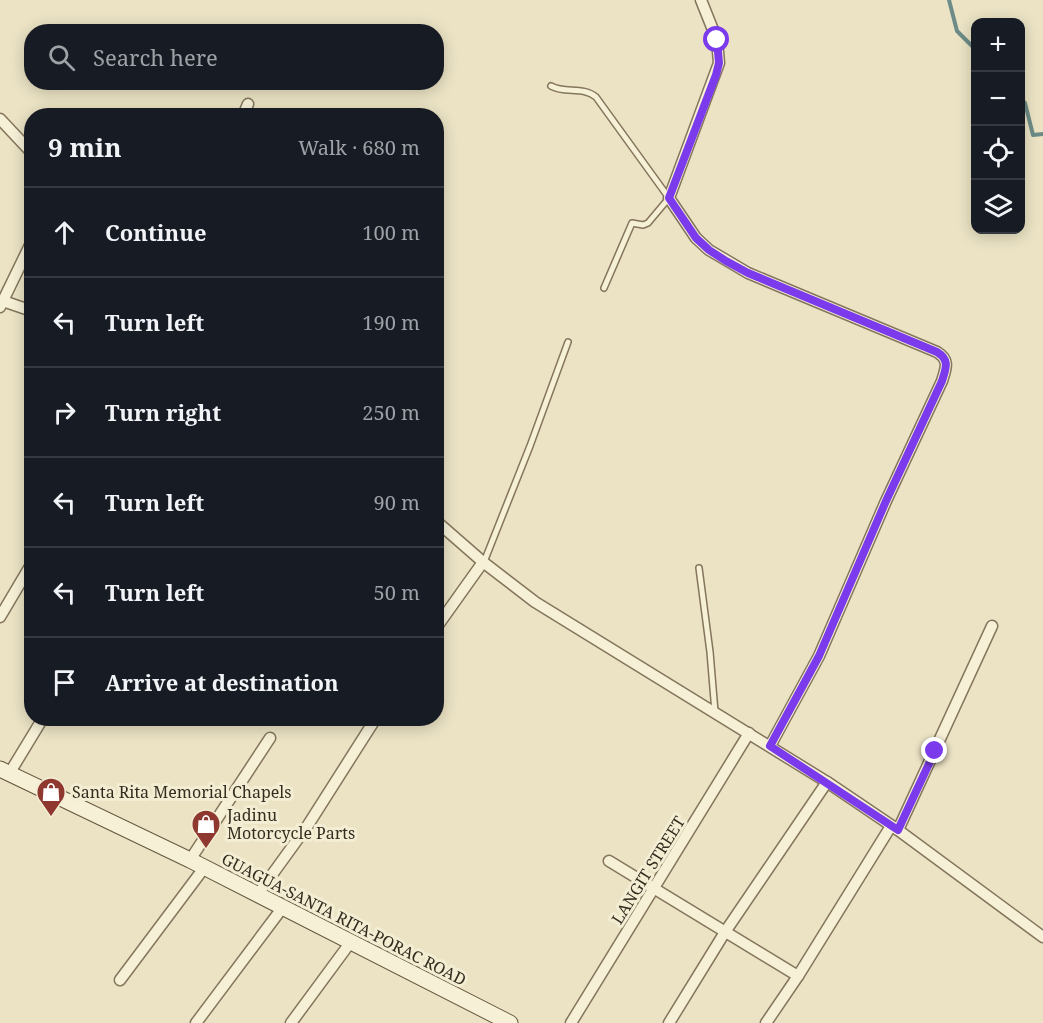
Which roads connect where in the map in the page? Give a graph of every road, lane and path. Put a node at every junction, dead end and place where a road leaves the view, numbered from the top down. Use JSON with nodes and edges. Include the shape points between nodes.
{"nodes":[{"id":1,"x":701,"y":0,"type":"edge"},
{"id":2,"x":551,"y":86,"type":"dead end"},
{"id":3,"x":248,"y":104,"type":"dead end"},
{"id":4,"x":246,"y":108,"type":"edge"},
{"id":5,"x":0,"y":119,"type":"edge"},
{"id":6,"x":24,"y":144,"type":"edge"},
{"id":7,"x":669,"y":198,"type":"junction"},
{"id":8,"x":24,"y":257,"type":"edge"},
{"id":9,"x":604,"y":288,"type":"dead end"},
{"id":10,"x":1,"y":304,"type":"edge"},
{"id":11,"x":24,"y":309,"type":"edge"},
{"id":12,"x":568,"y":342,"type":"dead end"},
{"id":13,"x":444,"y":527,"type":"edge"},
{"id":14,"x":483,"y":562,"type":"junction"},
{"id":15,"x":699,"y":568,"type":"dead end"},
{"id":16,"x":24,"y":576,"type":"edge"},
{"id":17,"x":0,"y":617,"type":"edge"},
{"id":18,"x":444,"y":617,"type":"edge"},
{"id":19,"x":993,"y":626,"type":"dead end"},
{"id":20,"x":715,"y":712,"type":"junction"},
{"id":21,"x":37,"y":726,"type":"edge"},
{"id":22,"x":371,"y":726,"type":"edge"},
{"id":23,"x":749,"y":733,"type":"junction"},
{"id":24,"x":270,"y":738,"type":"dead end"},
{"id":25,"x":770,"y":746,"type":"junction"},
{"id":26,"x":4,"y":772,"type":"edge"},
{"id":27,"x":827,"y":782,"type":"junction"},
{"id":28,"x":895,"y":828,"type":"junction"},
{"id":29,"x":190,"y":860,"type":"junction"},
{"id":30,"x":609,"y":861,"type":"dead end"},
{"id":31,"x":204,"y":868,"type":"junction"},
{"id":32,"x":655,"y":889,"type":"junction"},
{"id":33,"x":258,"y":894,"type":"junction"},
{"id":34,"x":283,"y":907,"type":"junction"},
{"id":35,"x":725,"y":932,"type":"junction"},
{"id":36,"x":1043,"y":937,"type":"edge"},
{"id":37,"x":350,"y":943,"type":"junction"},
{"id":38,"x":798,"y":976,"type":"junction"},
{"id":39,"x":120,"y":980,"type":"dead end"},
{"id":40,"x":196,"y":1023,"type":"edge"},
{"id":41,"x":291,"y":1023,"type":"edge"},
{"id":42,"x":510,"y":1023,"type":"edge"},
{"id":43,"x":571,"y":1023,"type":"edge"},
{"id":44,"x":669,"y":1023,"type":"edge"},
{"id":45,"x":766,"y":1023,"type":"edge"}],
"edges":[{"from":1,"to":7,"type":"street","via":[[717,40],[719,63]]},
{"from":2,"to":7,"type":"lane","via":[[585,91],[596,97]]},
{"from":3,"to":4,"type":"street"},
{"from":5,"to":6,"type":"street"},
{"from":7,"to":9,"type":"lane","via":[[648,223],[632,223]]},
{"from":7,"to":25,"type":"street","via":[[696,238],[726,261],[937,352],[947,362],[942,381],[819,656]]},
{"from":8,"to":10,"type":"street"},
{"from":10,"to":11,"type":"street"},
{"from":12,"to":14,"type":"lane"},
{"from":13,"to":14,"type":"street"},
{"from":14,"to":18,"type":"street"},
{"from":14,"to":20,"type":"street","via":[[535,602]]},
{"from":15,"to":20,"type":"lane"},
{"from":16,"to":17,"type":"street"},
{"from":19,"to":28,"type":"street"},
{"from":20,"to":23,"type":"street"},
{"from":21,"to":26,"type":"street"},
{"from":22,"to":33,"type":"street","via":[[308,825]]},
{"from":23,"to":25,"type":"street"},
{"from":23,"to":32,"type":"street","name":"LANGIT STREET"},
{"from":24,"to":29,"type":"street"},
{"from":25,"to":27,"type":"street"},
{"from":26,"to":29,"type":"main road","name":"GUAGUA-SANTA RITA-PORAC ROAD"},
{"from":27,"to":28,"type":"street"},
{"from":27,"to":35,"type":"street"},
{"from":28,"to":36,"type":"street"},
{"from":28,"to":38,"type":"street"},
{"from":29,"to":31,"type":"main road","name":"GUAGUA-SANTA RITA-PORAC ROAD"},
{"from":30,"to":32,"type":"street"},
{"from":31,"to":33,"type":"main road","name":"GUAGUA-SANTA RITA-PORAC ROAD"},
{"from":31,"to":39,"type":"street"},
{"from":32,"to":35,"type":"street"},
{"from":32,"to":43,"type":"street","name":"LANGIT STREET"},
{"from":33,"to":34,"type":"main road","name":"GUAGUA-SANTA RITA-PORAC ROAD"},
{"from":34,"to":37,"type":"main road","name":"GUAGUA-SANTA RITA-PORAC ROAD"},
{"from":34,"to":40,"type":"street"},
{"from":35,"to":38,"type":"street"},
{"from":35,"to":44,"type":"street"},
{"from":37,"to":41,"type":"street"},
{"from":37,"to":42,"type":"main road","name":"GUAGUA-SANTA RITA-PORAC ROAD"},
{"from":38,"to":45,"type":"street"}]}
